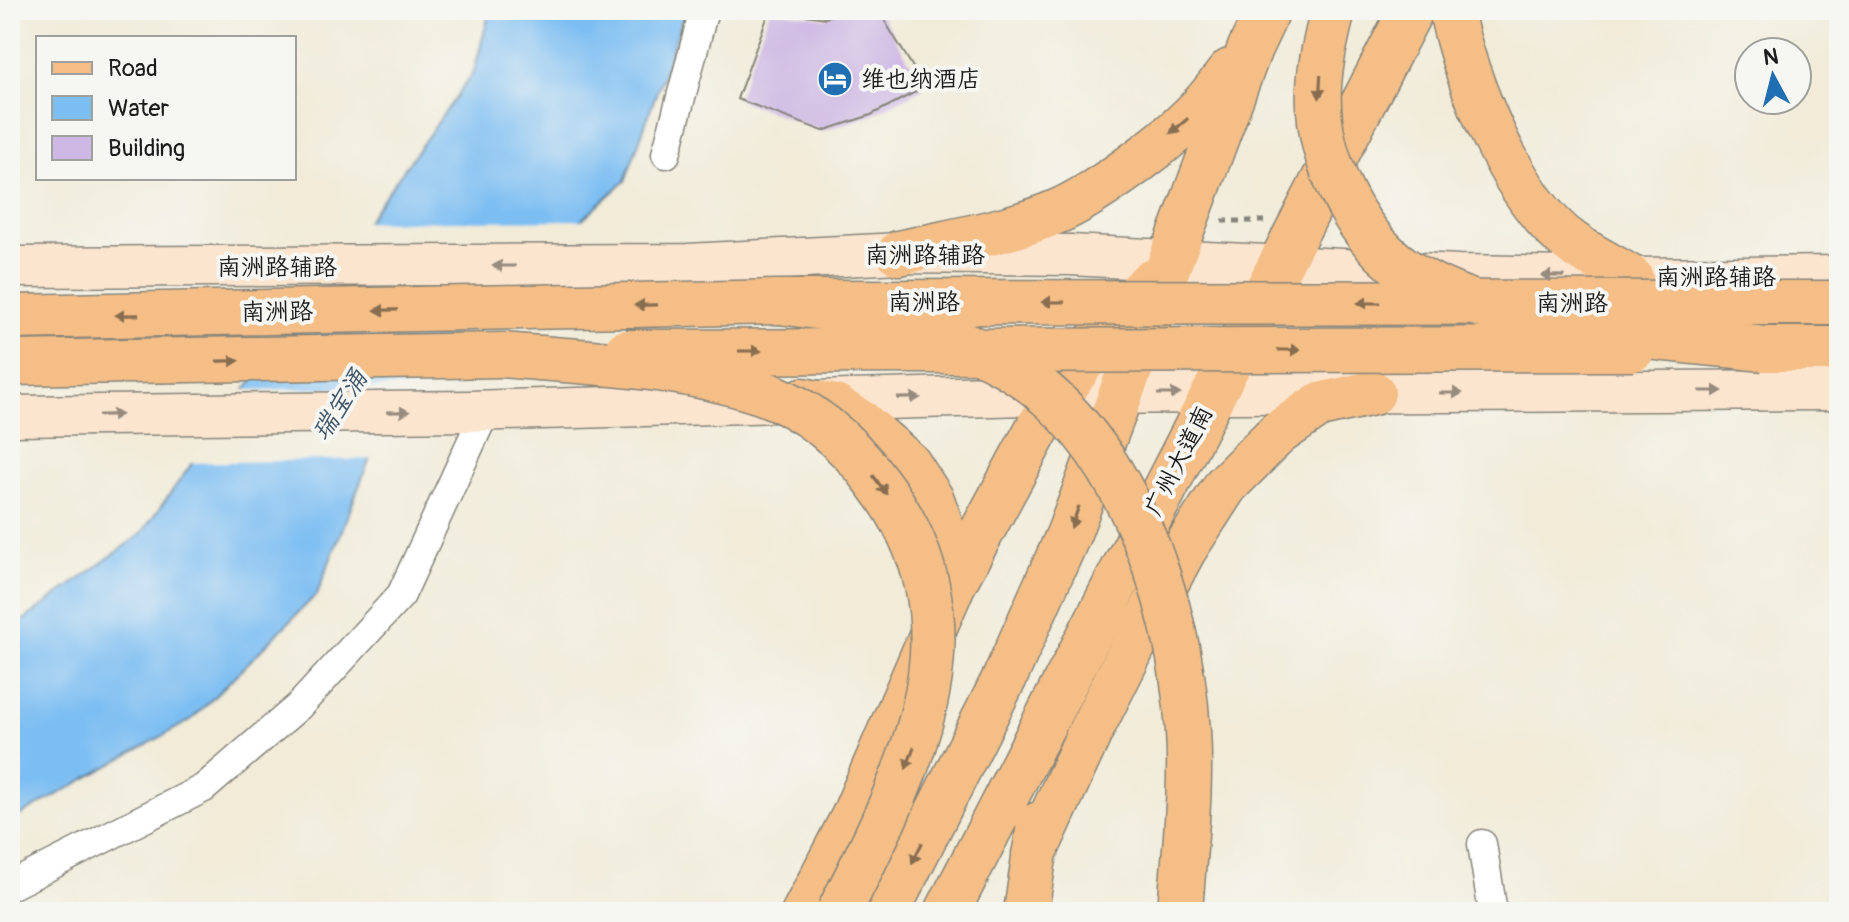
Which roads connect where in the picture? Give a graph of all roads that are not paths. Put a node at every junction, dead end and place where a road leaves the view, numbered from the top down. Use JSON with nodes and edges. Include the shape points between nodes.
{"nodes":[{"id":1,"x":704,"y":10,"type":"edge"},
{"id":2,"x":1333,"y":10,"type":"edge"},
{"id":3,"x":1411,"y":10,"type":"edge"},
{"id":4,"x":1451,"y":10,"type":"edge"},
{"id":5,"x":1259,"y":29,"type":"edge"},
{"id":6,"x":666,"y":154,"type":"dead end"},
{"id":7,"x":1178,"y":240,"type":"junction"},
{"id":8,"x":899,"y":253,"type":"junction"},
{"id":9,"x":688,"y":264,"type":"junction"},
{"id":10,"x":1280,"y":265,"type":"junction"},
{"id":11,"x":10,"y":267,"type":"edge"},
{"id":12,"x":1839,"y":276,"type":"edge"},
{"id":13,"x":1631,"y":278,"type":"junction"},
{"id":14,"x":780,"y":302,"type":"junction"},
{"id":15,"x":1839,"y":303,"type":"edge"},
{"id":16,"x":10,"y":317,"type":"edge"},
{"id":17,"x":1764,"y":349,"type":"junction"},
{"id":18,"x":1839,"y":349,"type":"edge"},
{"id":19,"x":504,"y":355,"type":"junction"},
{"id":20,"x":10,"y":363,"type":"edge"},
{"id":21,"x":1839,"y":390,"type":"edge"},
{"id":22,"x":1373,"y":393,"type":"junction"},
{"id":23,"x":1061,"y":394,"type":"junction"},
{"id":24,"x":1120,"y":394,"type":"junction"},
{"id":25,"x":1213,"y":395,"type":"junction"},
{"id":26,"x":803,"y":400,"type":"junction"},
{"id":27,"x":675,"y":405,"type":"junction"},
{"id":28,"x":478,"y":410,"type":"junction"},
{"id":29,"x":21,"y":416,"type":"edge"},
{"id":30,"x":1184,"y":550,"type":"junction"},
{"id":31,"x":953,"y":585,"type":"junction"},
{"id":32,"x":1064,"y":684,"type":"junction"},
{"id":33,"x":1482,"y":844,"type":"dead end"},
{"id":34,"x":1034,"y":854,"type":"junction"},
{"id":35,"x":10,"y":886,"type":"edge"},
{"id":36,"x":804,"y":912,"type":"edge"},
{"id":37,"x":839,"y":912,"type":"edge"},
{"id":38,"x":887,"y":912,"type":"edge"},
{"id":39,"x":947,"y":912,"type":"edge"},
{"id":40,"x":1026,"y":912,"type":"edge"},
{"id":41,"x":1180,"y":912,"type":"edge"},
{"id":42,"x":1195,"y":912,"type":"edge"},
{"id":43,"x":1493,"y":912,"type":"edge"}],
"edges":[{"from":1,"to":6,"type":"street"},
{"from":2,"to":17,"type":"main road","one_way":true,"bridge":true,"via":[[1319,87],[1320,126],[1329,164],[1371,239],[1401,267],[1461,300],[1543,319]]},
{"from":3,"to":10,"type":"main road","name":"广州大道南"},
{"from":4,"to":13,"type":"main road","via":[[1467,71],[1528,200],[1570,242]]},
{"from":5,"to":7,"type":"main road"},
{"from":5,"to":8,"type":"main road","one_way":true,"via":[[1199,110],[1089,195],[1055,213]]},
{"from":7,"to":8,"type":"main road","name":"南洲路辅路","via":[[1070,255]]},
{"from":7,"to":10,"type":"main road","name":"南洲路辅路"},
{"from":7,"to":23,"type":"main road","via":[[1105,329]]},
{"from":7,"to":24,"type":"main road"},
{"from":8,"to":9,"type":"main road","name":"南洲路辅路"},
{"from":9,"to":11,"type":"main road","name":"南洲路辅路","one_way":true},
{"from":9,"to":27,"type":"main road","via":[[705,293],[708,334],[701,373]]},
{"from":13,"to":10,"type":"main road","name":"南洲路辅路","one_way":true},
{"from":10,"to":25,"type":"main road","name":"广州大道南"},
{"from":12,"to":13,"type":"main road","name":"南洲路辅路"},
{"from":15,"to":14,"type":"main road","name":"南洲路","one_way":true,"bridge":true},
{"from":14,"to":16,"type":"main road","name":"南洲路","one_way":true,"bridge":true},
{"from":14,"to":41,"type":"main road","bridge":true,"via":[[914,327],[979,351],[1040,390],[1110,469],[1144,536],[1183,682],[1189,785]]},
{"from":17,"to":18,"type":"main road","name":"南洲路"},
{"from":19,"to":17,"type":"main road","name":"南洲路","one_way":true,"bridge":true},
{"from":20,"to":19,"type":"main road","name":"南洲路","one_way":true},
{"from":19,"to":37,"type":"main road","one_way":true,"bridge":true,"via":[[676,372],[763,393],[834,432],[903,517],[930,594],[933,648],[928,698],[897,793]]},
{"from":22,"to":21,"type":"main road","one_way":true},
{"from":22,"to":25,"type":"main road"},
{"from":22,"to":30,"type":"main road","via":[[1319,405],[1278,433],[1226,485]]},
{"from":23,"to":24,"type":"main road"},
{"from":26,"to":23,"type":"main road","one_way":true},
{"from":23,"to":31,"type":"main road"},
{"from":24,"to":25,"type":"main road","one_way":true},
{"from":24,"to":38,"type":"main road","one_way":true,"via":[[1069,533],[1005,677]]},
{"from":25,"to":32,"type":"main road","name":"广州大道南"},
{"from":26,"to":27,"type":"main road"},
{"from":26,"to":31,"type":"main road","via":[[835,407],[862,423],[908,463],[932,500],[948,545]]},
{"from":27,"to":28,"type":"main road"},
{"from":29,"to":28,"type":"main road","one_way":true},
{"from":28,"to":35,"type":"street","via":[[401,595],[299,706],[204,788]]},
{"from":30,"to":34,"type":"main road","via":[[1097,717]]},
{"from":30,"to":42,"type":"main road","via":[[1202,740]]},
{"from":31,"to":36,"type":"main road","via":[[853,817]]},
{"from":32,"to":34,"type":"main road"},
{"from":32,"to":39,"type":"main road","name":"广州大道南"},
{"from":33,"to":43,"type":"street"},
{"from":34,"to":40,"type":"main road"}]}
